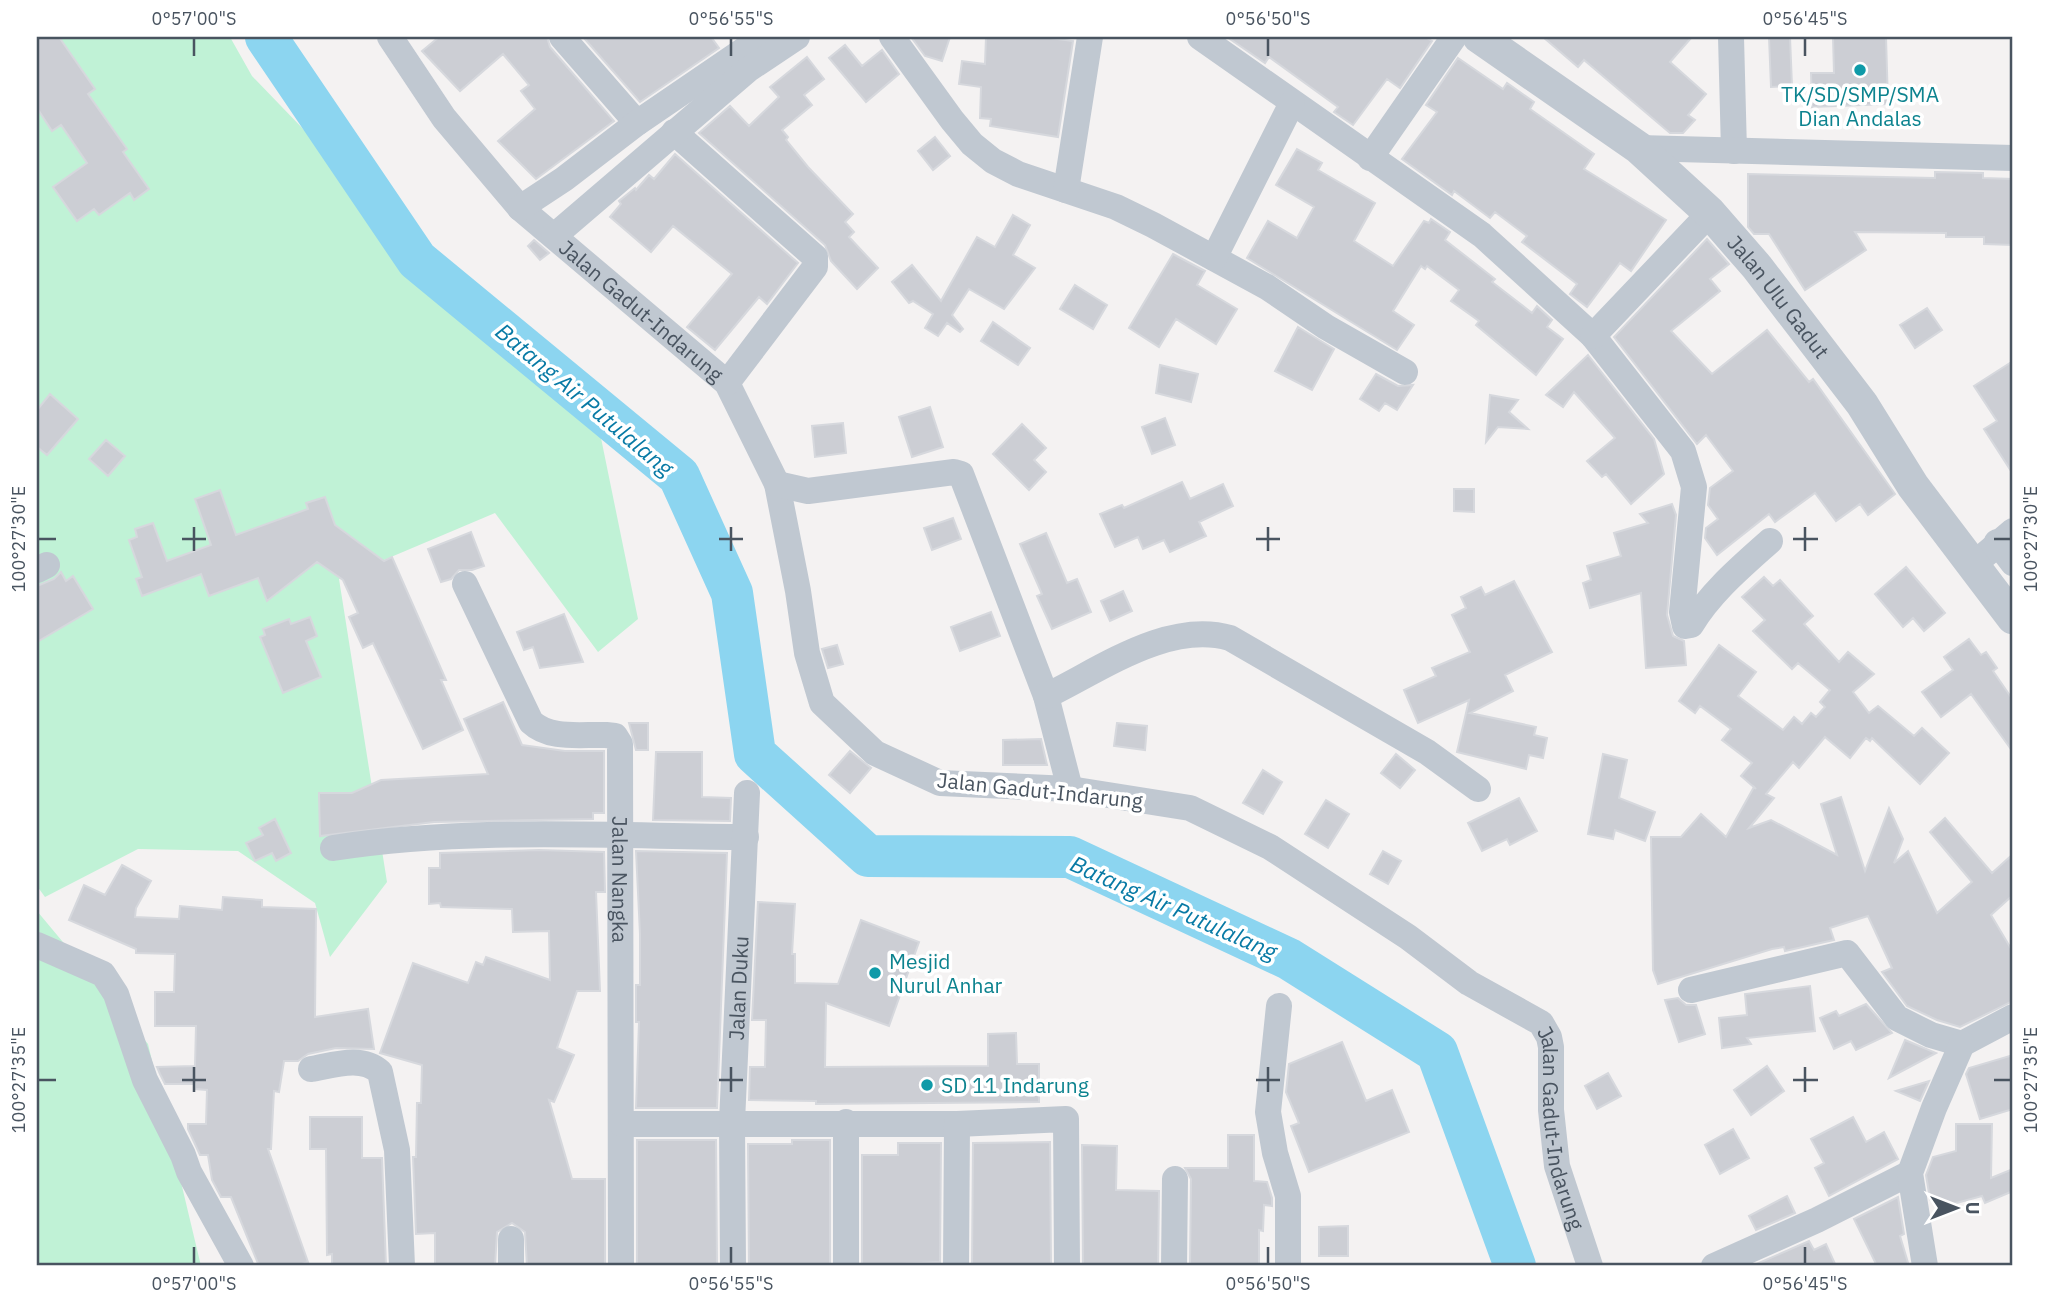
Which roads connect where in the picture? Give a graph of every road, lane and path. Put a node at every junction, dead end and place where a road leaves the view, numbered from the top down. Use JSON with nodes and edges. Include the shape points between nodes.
{"nodes":[{"id":1,"x":390,"y":37,"type":"edge"},
{"id":2,"x":562,"y":37,"type":"edge"},
{"id":3,"x":764,"y":37,"type":"edge"},
{"id":4,"x":797,"y":37,"type":"edge"},
{"id":5,"x":892,"y":37,"type":"edge"},
{"id":6,"x":1090,"y":37,"type":"edge"},
{"id":7,"x":1200,"y":37,"type":"edge"},
{"id":8,"x":1454,"y":37,"type":"edge"},
{"id":9,"x":1479,"y":37,"type":"edge"},
{"id":10,"x":1731,"y":37,"type":"edge"},
{"id":11,"x":732,"y":45,"type":"edge"},
{"id":12,"x":1292,"y":103,"type":"junction"},
{"id":13,"x":637,"y":123,"type":"junction"},
{"id":14,"x":674,"y":132,"type":"junction"},
{"id":15,"x":1639,"y":148,"type":"junction"},
{"id":16,"x":1734,"y":151,"type":"junction"},
{"id":17,"x":1370,"y":158,"type":"junction"},
{"id":18,"x":2013,"y":158,"type":"edge"},
{"id":19,"x":1066,"y":190,"type":"junction"},
{"id":20,"x":520,"y":208,"type":"junction"},
{"id":21,"x":1710,"y":212,"type":"junction"},
{"id":22,"x":554,"y":236,"type":"junction"},
{"id":23,"x":1214,"y":258,"type":"junction"},
{"id":24,"x":1593,"y":336,"type":"junction"},
{"id":25,"x":1405,"y":372,"type":"dead end"},
{"id":26,"x":727,"y":383,"type":"junction"},
{"id":27,"x":777,"y":484,"type":"junction"},
{"id":28,"x":2005,"y":536,"type":"edge"},
{"id":29,"x":1770,"y":541,"type":"dead end"},
{"id":30,"x":2013,"y":564,"type":"edge"},
{"id":31,"x":1973,"y":565,"type":"junction"},
{"id":32,"x":465,"y":584,"type":"dead end"},
{"id":33,"x":2013,"y":618,"type":"edge"},
{"id":34,"x":1046,"y":696,"type":"junction"},
{"id":35,"x":1070,"y":789,"type":"junction"},
{"id":36,"x":1478,"y":789,"type":"dead end"},
{"id":37,"x":747,"y":793,"type":"dead end"},
{"id":38,"x":622,"y":836,"type":"junction"},
{"id":39,"x":746,"y":837,"type":"junction"},
{"id":40,"x":333,"y":848,"type":"dead end"},
{"id":41,"x":37,"y":945,"type":"edge"},
{"id":42,"x":1691,"y":990,"type":"dead end"},
{"id":43,"x":1279,"y":1006,"type":"dead end"},
{"id":44,"x":2013,"y":1017,"type":"edge"},
{"id":45,"x":1962,"y":1045,"type":"junction"},
{"id":46,"x":312,"y":1069,"type":"dead end"},
{"id":47,"x":732,"y":1122,"type":"junction"},
{"id":48,"x":846,"y":1122,"type":"junction"},
{"id":49,"x":622,"y":1124,"type":"junction"},
{"id":50,"x":957,"y":1124,"type":"junction"},
{"id":51,"x":1910,"y":1172,"type":"junction"},
{"id":52,"x":1175,"y":1179,"type":"dead end"},
{"id":53,"x":511,"y":1239,"type":"dead end"},
{"id":54,"x":241,"y":1266,"type":"edge"},
{"id":55,"x":402,"y":1266,"type":"edge"},
{"id":56,"x":511,"y":1266,"type":"edge"},
{"id":57,"x":621,"y":1266,"type":"edge"},
{"id":58,"x":733,"y":1266,"type":"edge"},
{"id":59,"x":846,"y":1266,"type":"edge"},
{"id":60,"x":956,"y":1266,"type":"edge"},
{"id":61,"x":1067,"y":1266,"type":"edge"},
{"id":62,"x":1174,"y":1266,"type":"edge"},
{"id":63,"x":1288,"y":1266,"type":"edge"},
{"id":64,"x":1590,"y":1266,"type":"edge"},
{"id":65,"x":1714,"y":1266,"type":"edge"},
{"id":66,"x":1925,"y":1266,"type":"edge"}],
"edges":[{"from":1,"to":20,"type":"street","name":"Jalan Gadut-Indarung","via":[[444,118]]},
{"from":2,"to":13,"type":"street"},
{"from":3,"to":11,"type":"street"},
{"from":4,"to":14,"type":"street","via":[[749,69]]},
{"from":5,"to":19,"type":"street","via":[[928,91],[972,144],[1018,174]]},
{"from":6,"to":19,"type":"street"},
{"from":7,"to":12,"type":"street"},
{"from":8,"to":17,"type":"street"},
{"from":9,"to":15,"type":"street","name":"Jalan Ulu Gadut"},
{"from":10,"to":16,"type":"street"},
{"from":11,"to":13,"type":"street"},
{"from":12,"to":17,"type":"street"},
{"from":12,"to":23,"type":"street"},
{"from":13,"to":20,"type":"street"},
{"from":14,"to":22,"type":"street"},
{"from":14,"to":26,"type":"street","via":[[816,257],[815,267]]},
{"from":15,"to":16,"type":"street"},
{"from":15,"to":21,"type":"street","name":"Jalan Ulu Gadut"},
{"from":16,"to":18,"type":"street"},
{"from":17,"to":24,"type":"street","via":[[1482,235]]},
{"from":19,"to":23,"type":"street","via":[[1116,207]]},
{"from":20,"to":22,"type":"street","name":"Jalan Gadut-Indarung"},
{"from":21,"to":24,"type":"street"},
{"from":21,"to":31,"type":"street","name":"Jalan Ulu Gadut","via":[[1862,404],[1913,486]]},
{"from":22,"to":26,"type":"street","name":"Jalan Gadut-Indarung"},
{"from":23,"to":25,"type":"street"},
{"from":24,"to":29,"type":"street","via":[[1683,451],[1694,487],[1682,612],[1685,626],[1691,625],[1727,579]]},
{"from":26,"to":27,"type":"street","name":"Jalan Gadut-Indarung"},
{"from":27,"to":34,"type":"street","via":[[808,491],[961,474]]},
{"from":27,"to":35,"type":"street","name":"Jalan Gadut-Indarung","via":[[807,653],[822,703],[875,752],[940,783]]},
{"from":28,"to":30,"type":"street"},
{"from":28,"to":31,"type":"street"},
{"from":31,"to":33,"type":"street","name":"Jalan Ulu Gadut"},
{"from":32,"to":38,"type":"street","name":"Jalan Nangka","via":[[531,722],[550,734],[615,736],[620,744]]},
{"from":34,"to":35,"type":"street"},
{"from":34,"to":36,"type":"street","via":[[1147,647],[1189,634],[1212,633],[1230,638],[1427,752]]},
{"from":35,"to":64,"type":"street","name":"Jalan Gadut-Indarung","via":[[1190,808],[1270,848],[1408,937],[1469,983],[1541,1023],[1551,1047],[1557,1166]]},
{"from":37,"to":39,"type":"street","name":"Jalan Duku"},
{"from":38,"to":39,"type":"street"},
{"from":38,"to":40,"type":"street","via":[[489,834],[393,839]]},
{"from":38,"to":49,"type":"street","name":"Jalan Nangka"},
{"from":39,"to":47,"type":"street","name":"Jalan Duku"},
{"from":41,"to":54,"type":"street","via":[[103,974],[116,994],[145,1080]]},
{"from":42,"to":45,"type":"street","via":[[1847,953],[1897,1018]]},
{"from":43,"to":63,"type":"street","via":[[1268,1112],[1288,1196]]},
{"from":44,"to":45,"type":"street"},
{"from":45,"to":51,"type":"street"},
{"from":46,"to":55,"type":"street","via":[[356,1062],[380,1072],[397,1150]]},
{"from":47,"to":48,"type":"street"},
{"from":47,"to":49,"type":"street"},
{"from":47,"to":58,"type":"street","name":"Jalan Duku"},
{"from":48,"to":50,"type":"street"},
{"from":48,"to":59,"type":"street"},
{"from":49,"to":57,"type":"street","name":"Jalan Nangka"},
{"from":50,"to":60,"type":"street"},
{"from":50,"to":61,"type":"street","via":[[1066,1119]]},
{"from":51,"to":65,"type":"street"},
{"from":51,"to":66,"type":"street"},
{"from":52,"to":62,"type":"street"},
{"from":53,"to":56,"type":"street"}]}
